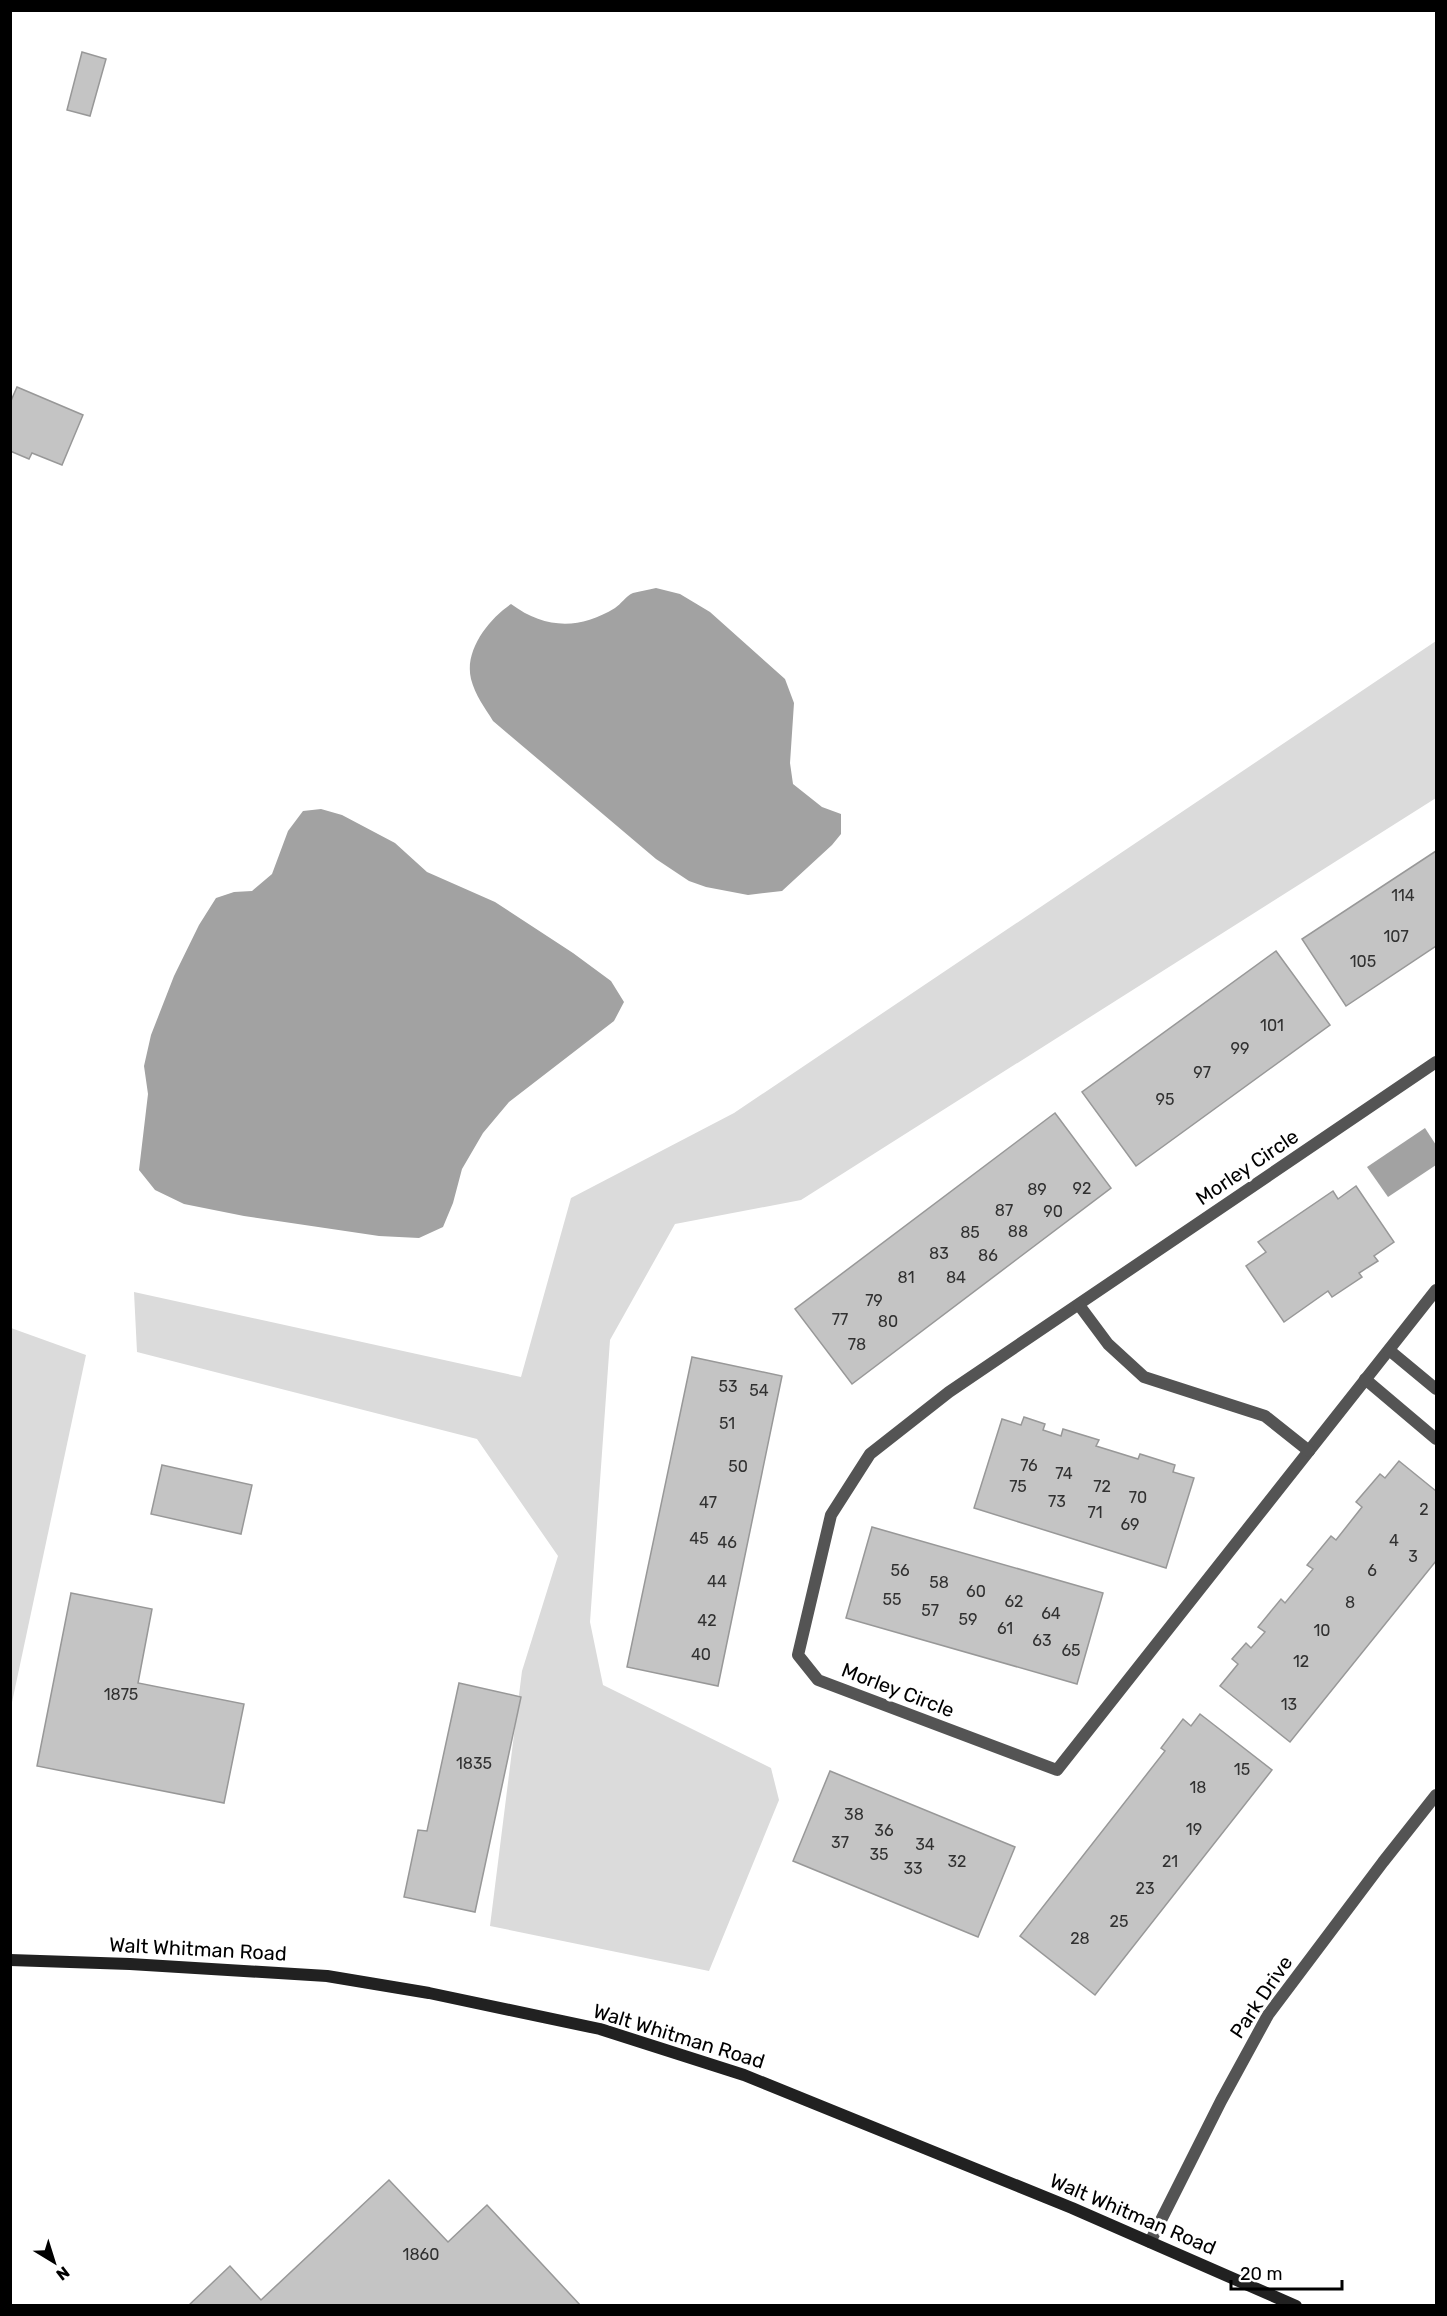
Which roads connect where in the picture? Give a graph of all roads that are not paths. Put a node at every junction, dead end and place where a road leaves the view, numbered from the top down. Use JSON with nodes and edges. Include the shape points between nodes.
{"nodes":[{"id":1,"x":1437,"y":1062,"type":"edge"},
{"id":2,"x":1437,"y":1290,"type":"edge"},
{"id":3,"x":1078,"y":1305,"type":"junction"},
{"id":4,"x":1389,"y":1350,"type":"junction"},
{"id":5,"x":1365,"y":1380,"type":"junction"},
{"id":6,"x":1437,"y":1389,"type":"edge"},
{"id":7,"x":1437,"y":1439,"type":"edge"},
{"id":8,"x":1309,"y":1451,"type":"junction"},
{"id":9,"x":1437,"y":1795,"type":"edge"},
{"id":10,"x":10,"y":1960,"type":"edge"},
{"id":11,"x":1150,"y":2242,"type":"junction"},
{"id":12,"x":1296,"y":2306,"type":"edge"}],
"edges":[{"from":1,"to":3,"type":"street","name":"Morley Circle"},
{"from":2,"to":4,"type":"street","name":"Morley Circle"},
{"from":3,"to":8,"type":"street","via":[[1107,1344],[1144,1377],[1265,1416]]},
{"from":3,"to":8,"type":"street","name":"Morley Circle","via":[[949,1392],[870,1454],[831,1515],[798,1655],[818,1680],[1057,1770]]},
{"from":4,"to":5,"type":"street","name":"Morley Circle"},
{"from":4,"to":6,"type":"street"},
{"from":5,"to":7,"type":"street"},
{"from":5,"to":8,"type":"street","name":"Morley Circle"},
{"from":9,"to":11,"type":"street","name":"Park Drive","via":[[1268,2015]]},
{"from":10,"to":11,"type":"main road","name":"Walt Whitman Road","via":[[327,1976],[429,1993],[600,2030],[744,2075]]},
{"from":11,"to":12,"type":"main road","name":"Walt Whitman Road"}]}
